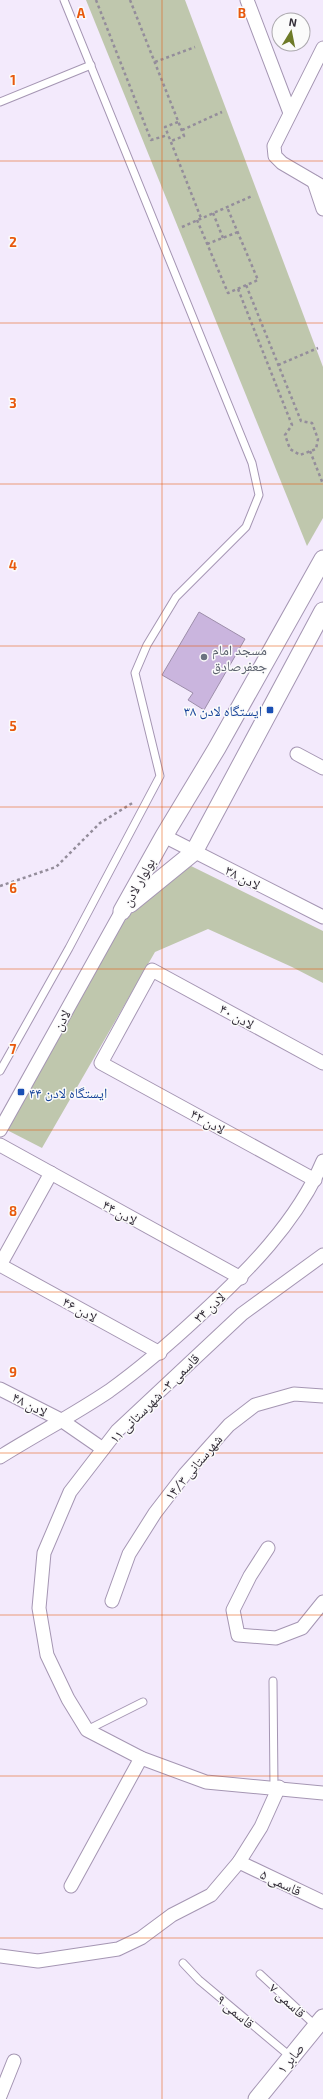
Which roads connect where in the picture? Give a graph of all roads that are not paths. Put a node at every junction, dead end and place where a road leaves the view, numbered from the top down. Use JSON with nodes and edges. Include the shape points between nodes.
{"nodes":[{"id":1,"x":64,"y":0,"type":"edge"},
{"id":2,"x":247,"y":0,"type":"edge"},
{"id":3,"x":323,"y":48,"type":"edge"},
{"id":4,"x":91,"y":65,"type":"junction"},
{"id":5,"x":0,"y":102,"type":"edge"},
{"id":6,"x":290,"y":113,"type":"junction"},
{"id":7,"x":318,"y":185,"type":"edge"},
{"id":8,"x":323,"y":209,"type":"edge"},
{"id":9,"x":323,"y":559,"type":"edge"},
{"id":10,"x":323,"y":611,"type":"edge"},
{"id":11,"x":297,"y":754,"type":"dead end"},
{"id":12,"x":323,"y":768,"type":"edge"},
{"id":13,"x":164,"y":836,"type":"junction"},
{"id":14,"x":194,"y":852,"type":"junction"},
{"id":15,"x":122,"y":911,"type":"junction"},
{"id":16,"x":322,"y":913,"type":"edge"},
{"id":17,"x":101,"y":1063,"type":"joint"},
{"id":18,"x":323,"y":1063,"type":"edge"},
{"id":19,"x":0,"y":1071,"type":"edge"},
{"id":20,"x":0,"y":1130,"type":"edge"},
{"id":21,"x":0,"y":1145,"type":"edge"},
{"id":22,"x":323,"y":1161,"type":"edge"},
{"id":23,"x":51,"y":1174,"type":"junction"},
{"id":24,"x":315,"y":1180,"type":"junction"},
{"id":25,"x":323,"y":1255,"type":"edge"},
{"id":26,"x":0,"y":1265,"type":"edge"},
{"id":27,"x":241,"y":1278,"type":"junction"},
{"id":28,"x":160,"y":1352,"type":"junction"},
{"id":29,"x":0,"y":1389,"type":"edge"},
{"id":30,"x":323,"y":1396,"type":"edge"},
{"id":31,"x":61,"y":1420,"type":"junction"},
{"id":32,"x":104,"y":1449,"type":"junction"},
{"id":33,"x":0,"y":1457,"type":"edge"},
{"id":34,"x":268,"y":1548,"type":"dead end"},
{"id":35,"x":112,"y":1601,"type":"dead end"},
{"id":36,"x":323,"y":1602,"type":"edge"},
{"id":37,"x":273,"y":1681,"type":"dead end"},
{"id":38,"x":143,"y":1702,"type":"dead end"},
{"id":39,"x":87,"y":1730,"type":"junction"},
{"id":40,"x":142,"y":1758,"type":"junction"},
{"id":41,"x":276,"y":1787,"type":"junction"},
{"id":42,"x":323,"y":1793,"type":"edge"},
{"id":43,"x":239,"y":1862,"type":"junction"},
{"id":44,"x":71,"y":1886,"type":"dead end"},
{"id":45,"x":323,"y":1902,"type":"edge"},
{"id":46,"x":0,"y":1956,"type":"edge"},
{"id":47,"x":183,"y":1963,"type":"dead end"},
{"id":48,"x":260,"y":1974,"type":"dead end"},
{"id":49,"x":320,"y":2022,"type":"edge"},
{"id":50,"x":291,"y":2057,"type":"junction"},
{"id":51,"x":14,"y":2061,"type":"dead end"},
{"id":52,"x":0,"y":2096,"type":"edge"},
{"id":53,"x":257,"y":2099,"type":"edge"}],
"edges":[{"from":1,"to":4,"type":"lane"},
{"from":2,"to":6,"type":"street"},
{"from":3,"to":6,"type":"street"},
{"from":4,"to":5,"type":"lane"},
{"from":4,"to":19,"type":"lane","via":[[252,463],[259,495],[246,527],[176,597],[147,645],[135,673],[160,776],[69,948]]},
{"from":6,"to":7,"type":"street","via":[[274,146],[275,156]]},
{"from":7,"to":8,"type":"street"},
{"from":9,"to":13,"type":"street","name":"بولوار لادن","via":[[217,748]]},
{"from":10,"to":14,"type":"street","name":"بولوار لادن"},
{"from":11,"to":12,"type":"street"},
{"from":13,"to":14,"type":"street","name":"لادن ۳۸"},
{"from":13,"to":15,"type":"street","name":"بولوار لادن"},
{"from":14,"to":15,"type":"street","name":"بولوار لادن"},
{"from":14,"to":16,"type":"street","name":"لادن ۳۸"},
{"from":15,"to":20,"type":"street","name":"لادن"},
{"from":17,"to":18,"type":"street","name":"لادن ۴۰","via":[[152,970]]},
{"from":17,"to":24,"type":"street","name":"لادن ۴۲"},
{"from":21,"to":23,"type":"street","name":"لادن ۴۴"},
{"from":22,"to":24,"type":"street","name":"لادن ۳۴"},
{"from":23,"to":26,"type":"street"},
{"from":23,"to":27,"type":"street","name":"لادن ۴۴"},
{"from":24,"to":27,"type":"street","name":"لادن ۳۴","via":[[285,1224]]},
{"from":25,"to":32,"type":"street","name":"قاسمی ۳- شهرستانی ۱۱","via":[[242,1314],[134,1414]]},
{"from":26,"to":28,"type":"street","name":"لادن ۴۶"},
{"from":27,"to":28,"type":"street","name":"لادن ۳۴"},
{"from":28,"to":31,"type":"street","name":"لادن ۳۴","via":[[108,1392]]},
{"from":29,"to":31,"type":"street","name":"لادن ۴۸"},
{"from":30,"to":35,"type":"street","name":"شهرستانی ۱۴/۳","via":[[294,1394],[255,1405],[229,1425],[185,1474],[155,1513],[129,1554]]},
{"from":31,"to":32,"type":"street","name":"لادن ۴۸"},
{"from":31,"to":33,"type":"street","name":"لادن ۳۴"},
{"from":32,"to":39,"type":"street","name":"قاسمی ۳- شهرستانی ۱۱","via":[[70,1492],[44,1553],[39,1608],[47,1655],[68,1699]]},
{"from":34,"to":36,"type":"street","via":[[233,1610],[238,1635],[276,1638],[302,1628]]},
{"from":37,"to":41,"type":"lane"},
{"from":38,"to":39,"type":"lane"},
{"from":39,"to":40,"type":"street"},
{"from":40,"to":41,"type":"street","via":[[206,1782]]},
{"from":40,"to":44,"type":"street"},
{"from":41,"to":42,"type":"street"},
{"from":41,"to":43,"type":"street","via":[[261,1826]]},
{"from":43,"to":45,"type":"street","name":"قاسمی ۵"},
{"from":43,"to":46,"type":"street","via":[[212,1895],[172,1914],[140,1938],[118,1950],[38,1961]]},
{"from":47,"to":50,"type":"lane","name":"قاسمی ۹","via":[[198,1980]]},
{"from":48,"to":49,"type":"lane","name":"قاسمی ۷"},
{"from":49,"to":50,"type":"street","name":"صابر ۱"},
{"from":50,"to":53,"type":"street","name":"صابر ۱"},
{"from":51,"to":52,"type":"street"}]}
